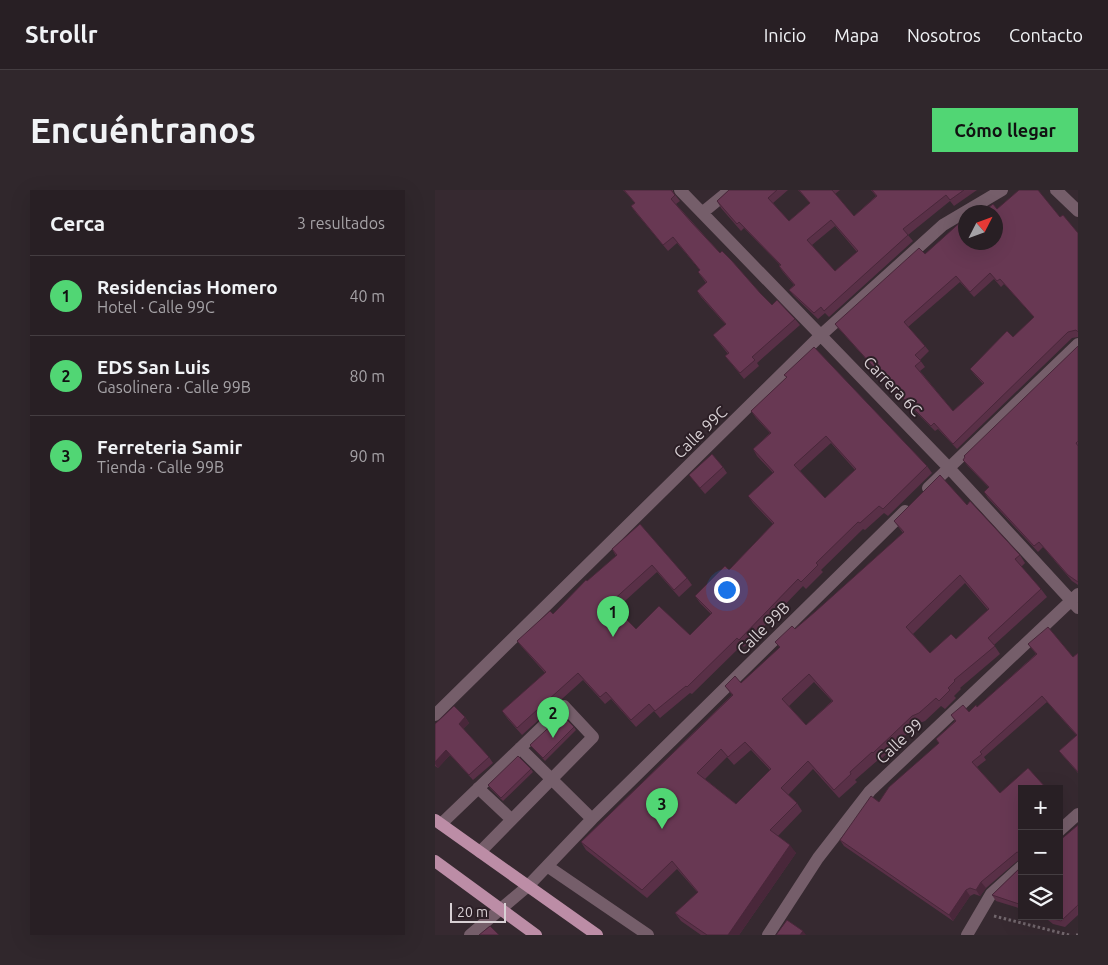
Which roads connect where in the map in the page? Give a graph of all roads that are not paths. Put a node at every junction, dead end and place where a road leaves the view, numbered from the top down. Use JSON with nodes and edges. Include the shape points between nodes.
{"nodes":[{"id":1,"x":680,"y":190,"type":"edge"},
{"id":2,"x":730,"y":190,"type":"edge"},
{"id":3,"x":1002,"y":190,"type":"edge"},
{"id":4,"x":1056,"y":190,"type":"edge"},
{"id":5,"x":1078,"y":212,"type":"edge"},
{"id":6,"x":702,"y":213,"type":"junction"},
{"id":7,"x":821,"y":335,"type":"junction"},
{"id":8,"x":1078,"y":344,"type":"edge"},
{"id":9,"x":949,"y":468,"type":"junction"},
{"id":10,"x":1076,"y":600,"type":"edge"},
{"id":11,"x":435,"y":715,"type":"edge"},
{"id":12,"x":520,"y":748,"type":"junction"},
{"id":13,"x":551,"y":780,"type":"junction"},
{"id":14,"x":478,"y":788,"type":"junction"},
{"id":15,"x":1078,"y":814,"type":"edge"},
{"id":16,"x":511,"y":819,"type":"junction"},
{"id":17,"x":592,"y":819,"type":"junction"},
{"id":18,"x":438,"y":822,"type":"edge"},
{"id":19,"x":1060,"y":830,"type":"edge"},
{"id":20,"x":480,"y":852,"type":"junction"},
{"id":21,"x":435,"y":861,"type":"edge"},
{"id":22,"x":547,"y":866,"type":"junction"},
{"id":23,"x":1018,"y":870,"type":"edge"},
{"id":24,"x":528,"y":886,"type":"junction"},
{"id":25,"x":501,"y":910,"type":"junction"},
{"id":26,"x":470,"y":935,"type":"edge"},
{"id":27,"x":535,"y":935,"type":"edge"},
{"id":28,"x":597,"y":935,"type":"edge"},
{"id":29,"x":648,"y":935,"type":"edge"},
{"id":30,"x":768,"y":935,"type":"edge"},
{"id":31,"x":967,"y":935,"type":"edge"}],
"edges":[{"from":1,"to":6,"type":"street","name":"Carrera 6C"},
{"from":2,"to":6,"type":"street"},
{"from":3,"to":7,"type":"street","name":"Calle 99C","via":[[943,225]]},
{"from":4,"to":5,"type":"street"},
{"from":6,"to":7,"type":"street","name":"Carrera 6C"},
{"from":7,"to":9,"type":"street","name":"Carrera 6C"},
{"from":7,"to":11,"type":"street","name":"Calle 99C"},
{"from":8,"to":9,"type":"street","name":"Calle 99B"},
{"from":9,"to":10,"type":"street","name":"Carrera 6C"},
{"from":9,"to":17,"type":"street","name":"Calle 99B"},
{"from":10,"to":30,"type":"street","name":"Calle 99","via":[[870,791],[818,858]]},
{"from":12,"to":13,"type":"street"},
{"from":12,"to":13,"type":"street","via":[[564,706],[593,737]]},
{"from":12,"to":14,"type":"street"},
{"from":13,"to":16,"type":"street"},
{"from":13,"to":17,"type":"street"},
{"from":14,"to":16,"type":"street"},
{"from":14,"to":18,"type":"street"},
{"from":15,"to":19,"type":"street"},
{"from":16,"to":20,"type":"street"},
{"from":17,"to":22,"type":"street","name":"Calle 99B"},
{"from":18,"to":20,"type":"main road"},
{"from":20,"to":24,"type":"main road"},
{"from":21,"to":25,"type":"main road"},
{"from":22,"to":24,"type":"street","name":"Calle 99B"},
{"from":22,"to":29,"type":"street"},
{"from":23,"to":31,"type":"street","via":[[991,894]]},
{"from":24,"to":25,"type":"street","name":"Calle 99B"},
{"from":24,"to":28,"type":"main road"},
{"from":25,"to":26,"type":"street","name":"Calle 99B"},
{"from":25,"to":27,"type":"main road"}]}
